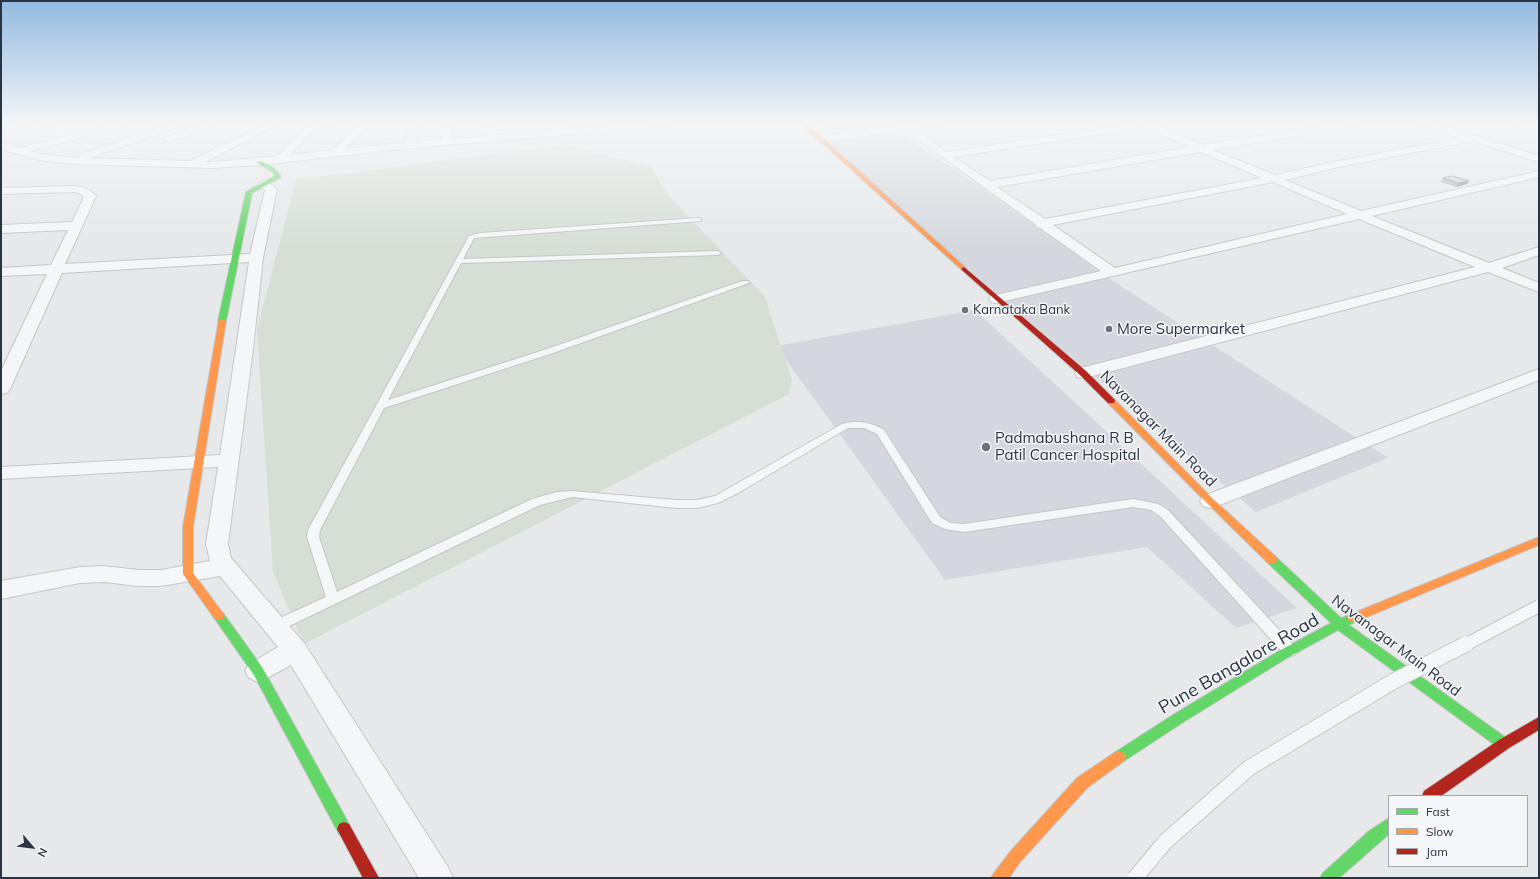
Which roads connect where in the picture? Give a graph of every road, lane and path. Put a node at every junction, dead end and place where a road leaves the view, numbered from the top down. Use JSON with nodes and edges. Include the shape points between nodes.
{"nodes":[{"id":1,"x":67,"y":164,"type":"edge"},
{"id":2,"x":166,"y":164,"type":"edge"},
{"id":3,"x":213,"y":164,"type":"edge"},
{"id":4,"x":260,"y":164,"type":"edge"},
{"id":5,"x":848,"y":164,"type":"edge"},
{"id":6,"x":958,"y":164,"type":"edge"},
{"id":7,"x":1109,"y":164,"type":"edge"},
{"id":8,"x":1239,"y":164,"type":"edge"},
{"id":9,"x":1334,"y":164,"type":"edge"},
{"id":10,"x":190,"y":165,"type":"joint"},
{"id":11,"x":1539,"y":174,"type":"edge"},
{"id":12,"x":269,"y":178,"type":"junction"},
{"id":13,"x":1273,"y":179,"type":"junction"},
{"id":14,"x":987,"y":185,"type":"junction"},
{"id":15,"x":1,"y":191,"type":"edge"},
{"id":16,"x":1359,"y":215,"type":"junction"},
{"id":17,"x":699,"y":220,"type":"dead end"},
{"id":18,"x":1041,"y":224,"type":"junction"},
{"id":19,"x":76,"y":226,"type":"junction"},
{"id":20,"x":1,"y":229,"type":"edge"},
{"id":21,"x":1539,"y":251,"type":"edge"},
{"id":22,"x":718,"y":253,"type":"dead end"},
{"id":23,"x":234,"y":258,"type":"junction"},
{"id":24,"x":256,"y":258,"type":"junction"},
{"id":25,"x":459,"y":261,"type":"junction"},
{"id":26,"x":56,"y":268,"type":"junction"},
{"id":27,"x":1488,"y":268,"type":"junction"},
{"id":28,"x":1,"y":272,"type":"edge"},
{"id":29,"x":1112,"y":272,"type":"junction"},
{"id":30,"x":745,"y":283,"type":"dead end"},
{"id":31,"x":1539,"y":288,"type":"edge"},
{"id":32,"x":996,"y":299,"type":"junction"},
{"id":33,"x":1083,"y":373,"type":"junction"},
{"id":34,"x":1539,"y":374,"type":"edge"},
{"id":35,"x":1,"y":389,"type":"edge"},
{"id":36,"x":380,"y":406,"type":"junction"},
{"id":37,"x":199,"y":461,"type":"junction"},
{"id":38,"x":229,"y":461,"type":"junction"},
{"id":39,"x":1,"y":473,"type":"edge"},
{"id":40,"x":1210,"y":501,"type":"junction"},
{"id":41,"x":1539,"y":541,"type":"edge"},
{"id":42,"x":224,"y":566,"type":"junction"},
{"id":43,"x":188,"y":574,"type":"junction"},
{"id":44,"x":1,"y":590,"type":"edge"},
{"id":45,"x":333,"y":599,"type":"junction"},
{"id":46,"x":1539,"y":606,"type":"edge"},
{"id":47,"x":1339,"y":624,"type":"junction"},
{"id":48,"x":274,"y":627,"type":"junction"},
{"id":49,"x":294,"y":650,"type":"junction"},
{"id":50,"x":1290,"y":651,"type":"junction"},
{"id":51,"x":258,"y":671,"type":"junction"},
{"id":52,"x":1539,"y":723,"type":"edge"},
{"id":53,"x":1504,"y":744,"type":"junction"},
{"id":54,"x":1430,"y":795,"type":"edge"},
{"id":55,"x":1388,"y":826,"type":"edge"},
{"id":56,"x":371,"y":878,"type":"edge"},
{"id":57,"x":437,"y":878,"type":"edge"},
{"id":58,"x":999,"y":878,"type":"edge"},
{"id":59,"x":1135,"y":878,"type":"edge"},
{"id":60,"x":1328,"y":878,"type":"edge"}],
"edges":[{"from":1,"to":12,"type":"street","via":[[58,168]]},
{"from":2,"to":10,"type":"street"},
{"from":3,"to":10,"type":"street"},
{"from":4,"to":12,"type":"main road"},
{"from":5,"to":32,"type":"main road","name":"Navanagar Main Road"},
{"from":6,"to":14,"type":"street"},
{"from":7,"to":14,"type":"street"},
{"from":8,"to":13,"type":"street"},
{"from":9,"to":13,"type":"street"},
{"from":11,"to":16,"type":"street"},
{"from":12,"to":23,"type":"main road","via":[[249,192]]},
{"from":12,"to":24,"type":"street","via":[[271,189]]},
{"from":13,"to":16,"type":"street"},
{"from":13,"to":18,"type":"street"},
{"from":14,"to":18,"type":"street"},
{"from":15,"to":19,"type":"street","via":[[74,189],[87,192],[90,196]]},
{"from":16,"to":27,"type":"street"},
{"from":16,"to":29,"type":"street"},
{"from":17,"to":25,"type":"lane","via":[[476,236],[470,239]]},
{"from":18,"to":29,"type":"street"},
{"from":19,"to":20,"type":"street"},
{"from":19,"to":26,"type":"street"},
{"from":21,"to":27,"type":"street"},
{"from":22,"to":25,"type":"lane"},
{"from":23,"to":24,"type":"street"},
{"from":23,"to":26,"type":"street"},
{"from":23,"to":37,"type":"main road"},
{"from":24,"to":38,"type":"street"},
{"from":25,"to":36,"type":"lane"},
{"from":26,"to":28,"type":"street"},
{"from":26,"to":35,"type":"street"},
{"from":27,"to":31,"type":"street"},
{"from":27,"to":33,"type":"street"},
{"from":29,"to":32,"type":"street"},
{"from":30,"to":36,"type":"lane","via":[[550,351]]},
{"from":32,"to":33,"type":"main road","name":"Navanagar Main Road"},
{"from":33,"to":40,"type":"main road","name":"Navanagar Main Road"},
{"from":34,"to":40,"type":"street"},
{"from":36,"to":45,"type":"lane","via":[[314,530],[313,537]]},
{"from":37,"to":38,"type":"street"},
{"from":37,"to":39,"type":"street"},
{"from":37,"to":43,"type":"main road","via":[[188,527]]},
{"from":38,"to":42,"type":"street","via":[[217,544]]},
{"from":40,"to":47,"type":"main road","name":"Navanagar Main Road"},
{"from":41,"to":47,"type":"main road","name":"Pune Bangalore Road"},
{"from":42,"to":43,"type":"street"},
{"from":42,"to":48,"type":"street"},
{"from":43,"to":44,"type":"street","via":[[161,578],[80,575]]},
{"from":43,"to":51,"type":"main road"},
{"from":45,"to":48,"type":"lane"},
{"from":45,"to":50,"type":"lane","via":[[536,502],[572,494],[676,504],[697,504],[718,499],[845,426],[856,424],[869,426],[881,432],[936,520],[953,528],[1133,503],[1164,513]]},
{"from":46,"to":59,"type":"lane","bridge":true,"via":[[1394,680],[1249,768],[1165,842]]},
{"from":47,"to":50,"type":"main road","name":"Pune Bangalore Road"},
{"from":47,"to":53,"type":"main road","name":"Navanagar Main Road"},
{"from":48,"to":49,"type":"street"},
{"from":49,"to":51,"type":"street"},
{"from":49,"to":57,"type":"street"},
{"from":50,"to":58,"type":"main road","name":"Pune Bangalore Road","via":[[1152,734],[1082,783]]},
{"from":51,"to":56,"type":"main road"},
{"from":52,"to":53,"type":"main road"},
{"from":53,"to":54,"type":"main road"},
{"from":55,"to":60,"type":"main road"}]}
